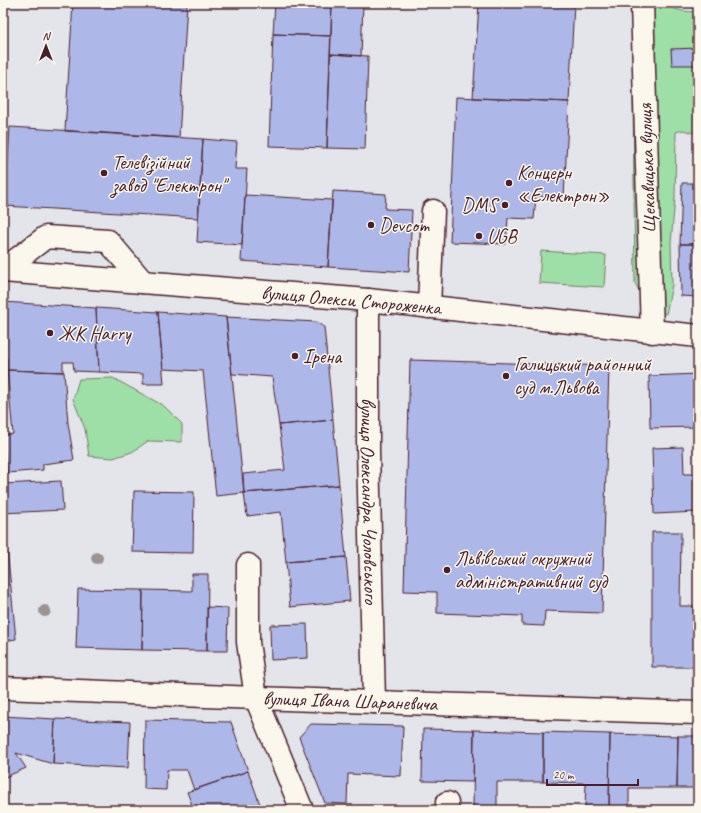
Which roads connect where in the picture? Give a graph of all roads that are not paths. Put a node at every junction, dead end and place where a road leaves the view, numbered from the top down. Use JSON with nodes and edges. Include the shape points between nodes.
{"nodes":[{"id":1,"x":642,"y":3,"type":"edge"},
{"id":2,"x":433,"y":211,"type":"dead end"},
{"id":3,"x":3,"y":271,"type":"edge"},
{"id":4,"x":143,"y":282,"type":"junction"},
{"id":5,"x":368,"y":300,"type":"junction"},
{"id":6,"x":429,"y":307,"type":"junction"},
{"id":7,"x":652,"y":332,"type":"junction"},
{"id":8,"x":698,"y":336,"type":"edge"},
{"id":9,"x":248,"y":565,"type":"dead end"},
{"id":10,"x":3,"y":688,"type":"edge"},
{"id":11,"x":256,"y":698,"type":"junction"},
{"id":12,"x":374,"y":702,"type":"junction"},
{"id":13,"x":698,"y":713,"type":"edge"},
{"id":14,"x":302,"y":810,"type":"edge"}],
"edges":[{"from":1,"to":7,"type":"street","name":"Щекавицька вулиця"},
{"from":2,"to":6,"type":"street"},
{"from":3,"to":4,"type":"street","name":"вулиця Олекси Стороженка"},
{"from":3,"to":4,"type":"street","via":[[46,237],[108,241]]},
{"from":4,"to":5,"type":"street","name":"вулиця Олекси Стороженка"},
{"from":5,"to":6,"type":"street","name":"вулиця Олекси Стороженка"},
{"from":5,"to":12,"type":"street","name":"вулиця Олександра Чоловського","via":[[368,450]]},
{"from":6,"to":7,"type":"street","name":"вулиця Олекси Стороженка"},
{"from":7,"to":8,"type":"street","name":"вулиця Олекси Стороженка"},
{"from":9,"to":11,"type":"street","via":[[248,642]]},
{"from":10,"to":11,"type":"street","name":"вулиця Івана Шараневича"},
{"from":11,"to":12,"type":"street","name":"вулиця Івана Шараневича"},
{"from":11,"to":14,"type":"street"},
{"from":12,"to":13,"type":"street","name":"вулиця Івана Шараневича"}]}
